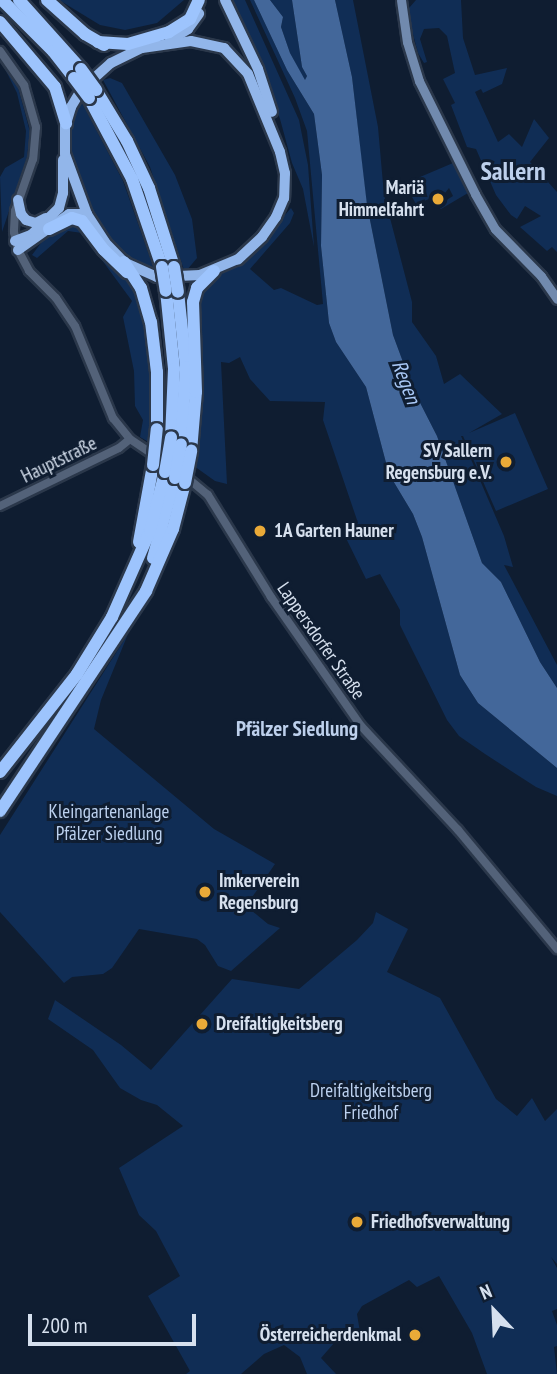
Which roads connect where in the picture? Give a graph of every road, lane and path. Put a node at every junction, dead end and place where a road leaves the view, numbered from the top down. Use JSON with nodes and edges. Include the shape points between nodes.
{"nodes":[{"id":1,"x":2,"y":0,"type":"edge"},
{"id":2,"x":19,"y":0,"type":"edge"},
{"id":3,"x":47,"y":0,"type":"edge"},
{"id":4,"x":201,"y":0,"type":"edge"},
{"id":5,"x":225,"y":0,"type":"edge"},
{"id":6,"x":401,"y":0,"type":"edge"},
{"id":7,"x":0,"y":22,"type":"edge"},
{"id":8,"x":98,"y":42,"type":"junction"},
{"id":9,"x":168,"y":42,"type":"junction"},
{"id":10,"x":142,"y":48,"type":"junction"},
{"id":11,"x":0,"y":51,"type":"edge"},
{"id":12,"x":78,"y":73,"type":"junction"},
{"id":13,"x":66,"y":123,"type":"junction"},
{"id":14,"x":280,"y":152,"type":"junction"},
{"id":15,"x":65,"y":154,"type":"junction"},
{"id":16,"x":18,"y":200,"type":"junction"},
{"id":17,"x":54,"y":213,"type":"junction"},
{"id":18,"x":87,"y":214,"type":"junction"},
{"id":19,"x":49,"y":229,"type":"junction"},
{"id":20,"x":17,"y":245,"type":"junction"},
{"id":21,"x":124,"y":262,"type":"junction"},
{"id":22,"x":214,"y":271,"type":"junction"},
{"id":23,"x":134,"y":278,"type":"junction"},
{"id":24,"x":557,"y":299,"type":"edge"},
{"id":25,"x":130,"y":439,"type":"junction"},
{"id":26,"x":181,"y":445,"type":"junction"},
{"id":27,"x":175,"y":478,"type":"junction"},
{"id":28,"x":0,"y":506,"type":"edge"},
{"id":29,"x":131,"y":580,"type":"junction"},
{"id":30,"x":0,"y":772,"type":"edge"},
{"id":31,"x":0,"y":811,"type":"edge"},
{"id":32,"x":557,"y":949,"type":"edge"}],
"edges":[{"from":1,"to":12,"type":"highway"},
{"from":2,"to":12,"type":"highway"},
{"from":3,"to":8,"type":"highway"},
{"from":4,"to":8,"type":"highway","via":[[190,19],[169,33],[128,44]]},
{"from":4,"to":9,"type":"highway","via":[[193,24]]},
{"from":5,"to":14,"type":"highway","via":[[262,79]]},
{"from":6,"to":24,"type":"main road","via":[[419,82],[478,200],[495,229]]},
{"from":7,"to":13,"type":"highway","via":[[55,87]]},
{"from":8,"to":10,"type":"highway","via":[[116,49]]},
{"from":9,"to":10,"type":"highway"},
{"from":9,"to":14,"type":"highway","via":[[210,43],[235,57],[258,93]]},
{"from":10,"to":13,"type":"highway","via":[[88,82]]},
{"from":11,"to":16,"type":"street","via":[[24,85],[36,127],[33,159]]},
{"from":12,"to":26,"type":"highway","bridge":true,"via":[[132,178],[168,267]]},
{"from":13,"to":15,"type":"highway"},
{"from":14,"to":22,"type":"highway","via":[[286,184],[276,216],[252,247]]},
{"from":15,"to":17,"type":"highway","via":[[62,200]]},
{"from":15,"to":18,"type":"highway"},
{"from":16,"to":17,"type":"highway","via":[[21,214],[30,222]]},
{"from":16,"to":20,"type":"street","via":[[13,224]]},
{"from":17,"to":20,"type":"highway"},
{"from":18,"to":19,"type":"highway","via":[[69,214]]},
{"from":18,"to":21,"type":"highway"},
{"from":19,"to":20,"type":"highway"},
{"from":19,"to":23,"type":"highway","via":[[72,218],[82,221]]},
{"from":20,"to":25,"type":"street","name":"Lappersdorfer Straße","via":[[29,271],[75,326],[113,418]]},
{"from":21,"to":22,"type":"highway","via":[[157,277],[183,278]]},
{"from":21,"to":23,"type":"highway"},
{"from":22,"to":26,"type":"highway","via":[[197,288],[193,302],[196,392]]},
{"from":23,"to":29,"type":"highway","bridge":true,"via":[[148,306],[155,345],[157,429]]},
{"from":25,"to":28,"type":"street","name":"Hauptstraße"},
{"from":25,"to":32,"type":"street","name":"Lappersdorfer Straße","via":[[208,495],[360,726],[458,830]]},
{"from":26,"to":27,"type":"highway","bridge":true},
{"from":26,"to":27,"type":"highway","bridge":true},
{"from":27,"to":29,"type":"highway"},
{"from":27,"to":31,"type":"highway","via":[[155,555],[111,643]]},
{"from":29,"to":30,"type":"highway","via":[[77,674]]}]}
